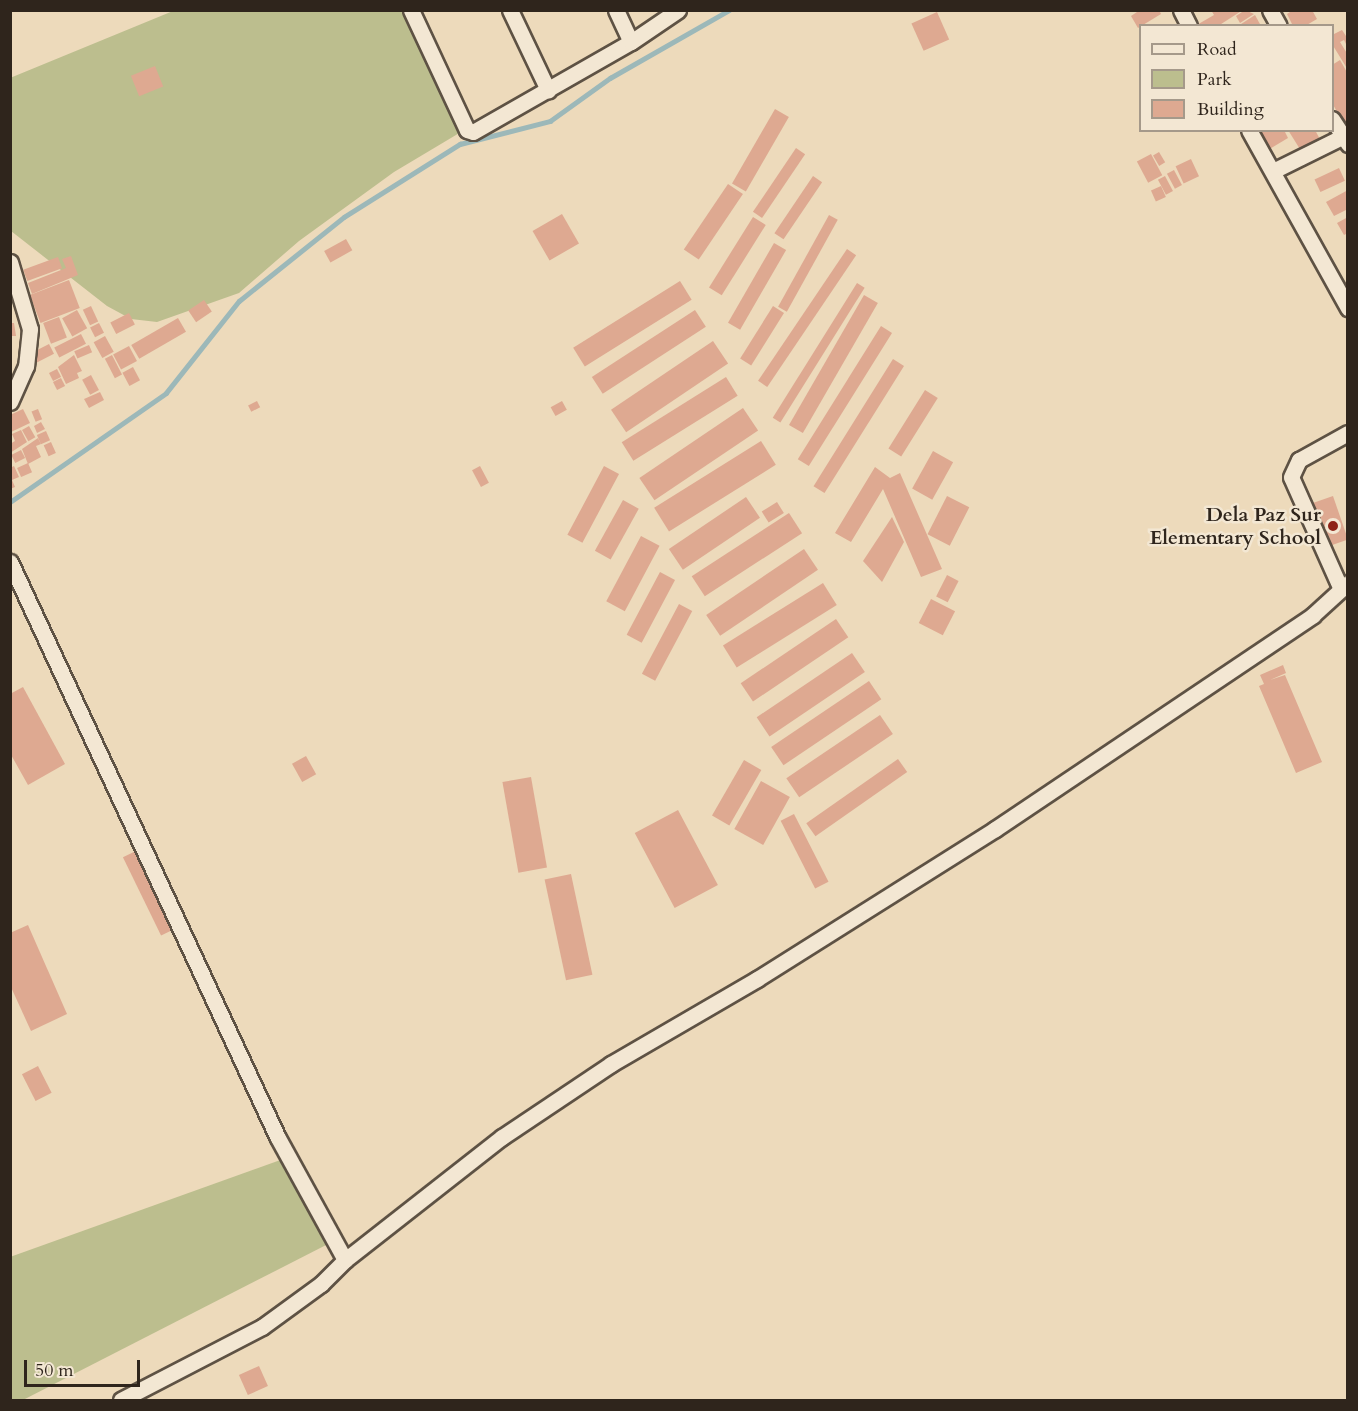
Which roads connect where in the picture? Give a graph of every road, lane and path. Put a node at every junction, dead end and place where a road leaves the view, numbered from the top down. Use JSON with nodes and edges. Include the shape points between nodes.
{"nodes":[{"id":1,"x":411,"y":10,"type":"edge"},
{"id":2,"x":510,"y":10,"type":"edge"},
{"id":3,"x":616,"y":10,"type":"edge"},
{"id":4,"x":678,"y":10,"type":"edge"},
{"id":5,"x":1181,"y":10,"type":"edge"},
{"id":6,"x":1270,"y":10,"type":"edge"},
{"id":7,"x":1188,"y":24,"type":"edge"},
{"id":8,"x":1278,"y":24,"type":"edge"},
{"id":9,"x":631,"y":42,"type":"junction"},
{"id":10,"x":548,"y":90,"type":"junction"},
{"id":11,"x":1334,"y":122,"type":"edge"},
{"id":12,"x":1251,"y":132,"type":"edge"},
{"id":13,"x":1346,"y":138,"type":"edge"},
{"id":14,"x":1273,"y":171,"type":"junction"},
{"id":15,"x":10,"y":262,"type":"edge"},
{"id":16,"x":1347,"y":308,"type":"edge"},
{"id":17,"x":10,"y":402,"type":"edge"},
{"id":18,"x":1347,"y":433,"type":"edge"},
{"id":19,"x":10,"y":562,"type":"edge"},
{"id":20,"x":1344,"y":585,"type":"edge"},
{"id":21,"x":345,"y":1260,"type":"junction"},
{"id":22,"x":121,"y":1401,"type":"edge"}],
"edges":[{"from":1,"to":10,"type":"street","via":[[467,130],[478,130]]},
{"from":2,"to":10,"type":"street"},
{"from":3,"to":9,"type":"street"},
{"from":4,"to":9,"type":"street"},
{"from":5,"to":7,"type":"street"},
{"from":6,"to":8,"type":"street"},
{"from":9,"to":10,"type":"street"},
{"from":11,"to":13,"type":"street"},
{"from":12,"to":14,"type":"street"},
{"from":13,"to":14,"type":"street"},
{"from":14,"to":16,"type":"street"},
{"from":15,"to":17,"type":"street","via":[[30,329],[26,366]]},
{"from":18,"to":20,"type":"street","via":[[1299,460],[1291,477]]},
{"from":19,"to":21,"type":"street","via":[[278,1138]]},
{"from":20,"to":21,"type":"street","via":[[1313,615],[985,835],[777,967],[610,1064],[502,1137]]},
{"from":21,"to":22,"type":"street","via":[[321,1284],[262,1326]]}]}
